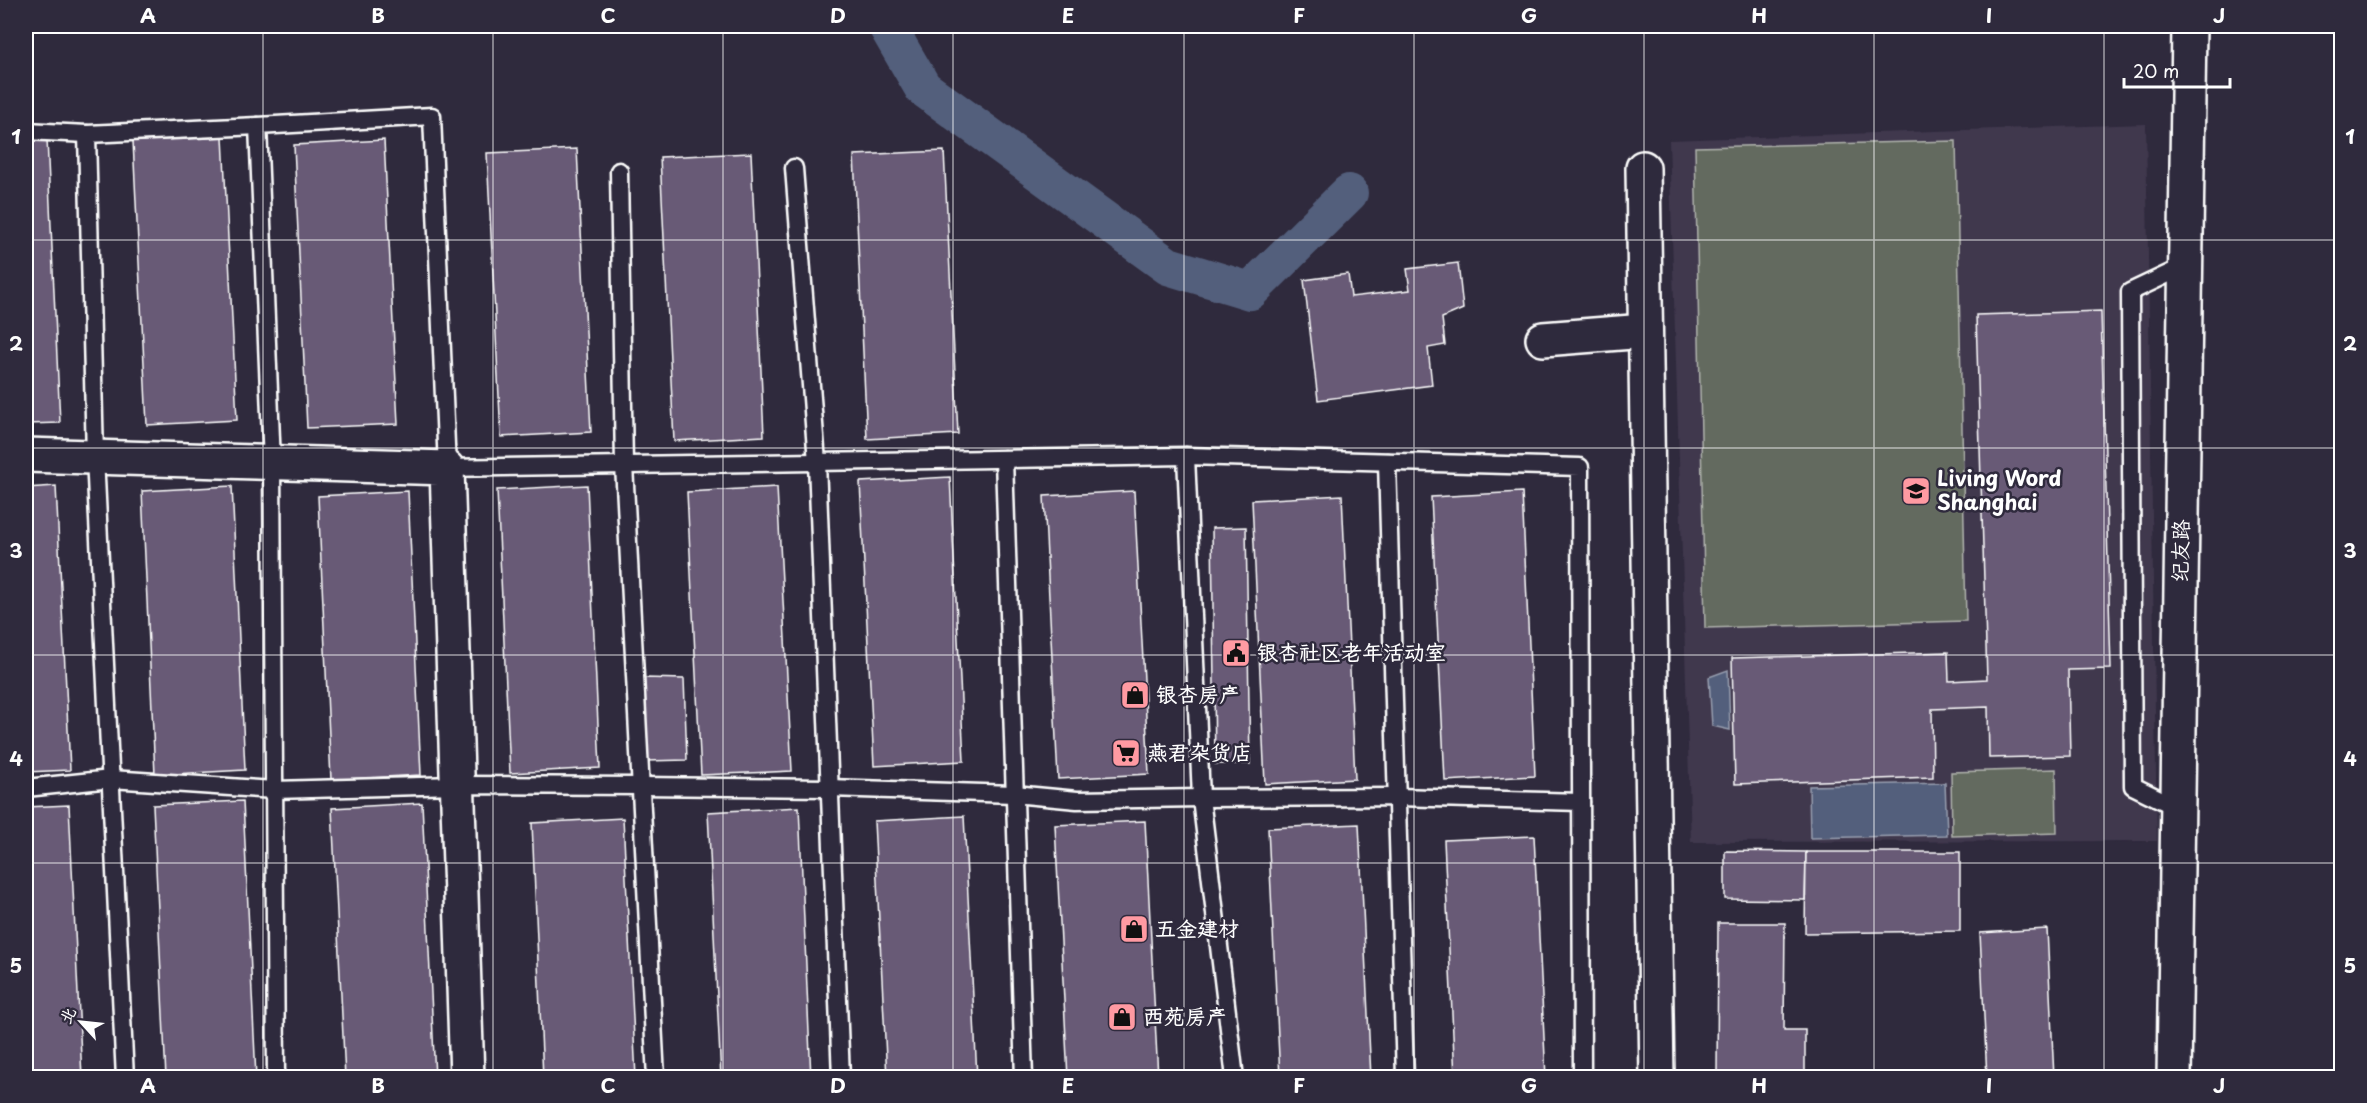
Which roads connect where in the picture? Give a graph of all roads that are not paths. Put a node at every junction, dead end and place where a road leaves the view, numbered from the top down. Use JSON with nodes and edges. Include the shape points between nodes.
{"nodes":[{"id":1,"x":2189,"y":26,"type":"edge"},
{"id":2,"x":258,"y":126,"type":"junction"},
{"id":3,"x":26,"y":131,"type":"edge"},
{"id":4,"x":87,"y":134,"type":"junction"},
{"id":5,"x":794,"y":168,"type":"dead end"},
{"id":6,"x":1642,"y":168,"type":"dead end"},
{"id":7,"x":620,"y":171,"type":"dead end"},
{"id":8,"x":2185,"y":266,"type":"junction"},
{"id":9,"x":1645,"y":331,"type":"junction"},
{"id":10,"x":1543,"y":339,"type":"dead end"},
{"id":11,"x":26,"y":454,"type":"edge"},
{"id":12,"x":1186,"y":456,"type":"junction"},
{"id":13,"x":95,"y":457,"type":"junction"},
{"id":14,"x":1004,"y":459,"type":"junction"},
{"id":15,"x":817,"y":462,"type":"junction"},
{"id":16,"x":1387,"y":462,"type":"junction"},
{"id":17,"x":272,"y":463,"type":"junction"},
{"id":18,"x":624,"y":465,"type":"junction"},
{"id":19,"x":447,"y":468,"type":"junction"},
{"id":20,"x":111,"y":779,"type":"junction"},
{"id":21,"x":457,"y":785,"type":"junction"},
{"id":22,"x":641,"y":786,"type":"junction"},
{"id":23,"x":26,"y":788,"type":"edge"},
{"id":24,"x":829,"y":788,"type":"junction"},
{"id":25,"x":274,"y":790,"type":"junction"},
{"id":26,"x":1014,"y":794,"type":"junction"},
{"id":27,"x":1201,"y":798,"type":"junction"},
{"id":28,"x":1397,"y":798,"type":"junction"},
{"id":29,"x":1581,"y":802,"type":"junction"},
{"id":30,"x":2178,"y":808,"type":"junction"},
{"id":31,"x":125,"y":1077,"type":"edge"},
{"id":32,"x":276,"y":1077,"type":"edge"},
{"id":33,"x":467,"y":1077,"type":"edge"},
{"id":34,"x":656,"y":1077,"type":"edge"},
{"id":35,"x":841,"y":1077,"type":"edge"},
{"id":36,"x":1024,"y":1077,"type":"edge"},
{"id":37,"x":1235,"y":1077,"type":"edge"},
{"id":38,"x":1405,"y":1077,"type":"edge"},
{"id":39,"x":1582,"y":1077,"type":"edge"},
{"id":40,"x":1657,"y":1077,"type":"edge"},
{"id":41,"x":2174,"y":1077,"type":"edge"}],
"edges":[{"from":1,"to":8,"type":"street","name":"纪友路"},
{"from":2,"to":4,"type":"lane"},
{"from":2,"to":17,"type":"lane"},
{"from":2,"to":19,"type":"lane","via":[[432,116]]},
{"from":3,"to":4,"type":"lane"},
{"from":4,"to":13,"type":"lane"},
{"from":5,"to":15,"type":"lane"},
{"from":6,"to":9,"type":"street"},
{"from":7,"to":18,"type":"lane"},
{"from":8,"to":30,"type":"street","name":"纪友路"},
{"from":8,"to":30,"type":"lane","via":[[2130,292],[2133,786]]},
{"from":9,"to":10,"type":"street"},
{"from":9,"to":40,"type":"street"},
{"from":11,"to":13,"type":"street"},
{"from":12,"to":14,"type":"lane"},
{"from":12,"to":16,"type":"lane"},
{"from":12,"to":27,"type":"lane"},
{"from":13,"to":17,"type":"street"},
{"from":13,"to":20,"type":"lane"},
{"from":14,"to":15,"type":"lane"},
{"from":14,"to":26,"type":"lane"},
{"from":15,"to":18,"type":"lane"},
{"from":15,"to":24,"type":"lane"},
{"from":16,"to":28,"type":"lane"},
{"from":16,"to":29,"type":"lane","via":[[1580,467]]},
{"from":17,"to":19,"type":"street"},
{"from":17,"to":25,"type":"lane"},
{"from":18,"to":19,"type":"lane"},
{"from":18,"to":22,"type":"lane"},
{"from":19,"to":21,"type":"street"},
{"from":20,"to":23,"type":"lane"},
{"from":20,"to":25,"type":"lane"},
{"from":20,"to":31,"type":"lane"},
{"from":21,"to":22,"type":"lane"},
{"from":21,"to":25,"type":"lane"},
{"from":21,"to":33,"type":"street"},
{"from":22,"to":24,"type":"lane"},
{"from":22,"to":34,"type":"lane"},
{"from":24,"to":26,"type":"lane"},
{"from":24,"to":35,"type":"lane"},
{"from":25,"to":32,"type":"lane"},
{"from":26,"to":27,"type":"lane","via":[[1077,800]]},
{"from":26,"to":36,"type":"lane"},
{"from":27,"to":28,"type":"lane"},
{"from":27,"to":37,"type":"lane"},
{"from":28,"to":29,"type":"lane"},
{"from":28,"to":38,"type":"lane"},
{"from":29,"to":39,"type":"lane"},
{"from":30,"to":41,"type":"street","name":"纪友路"}]}
